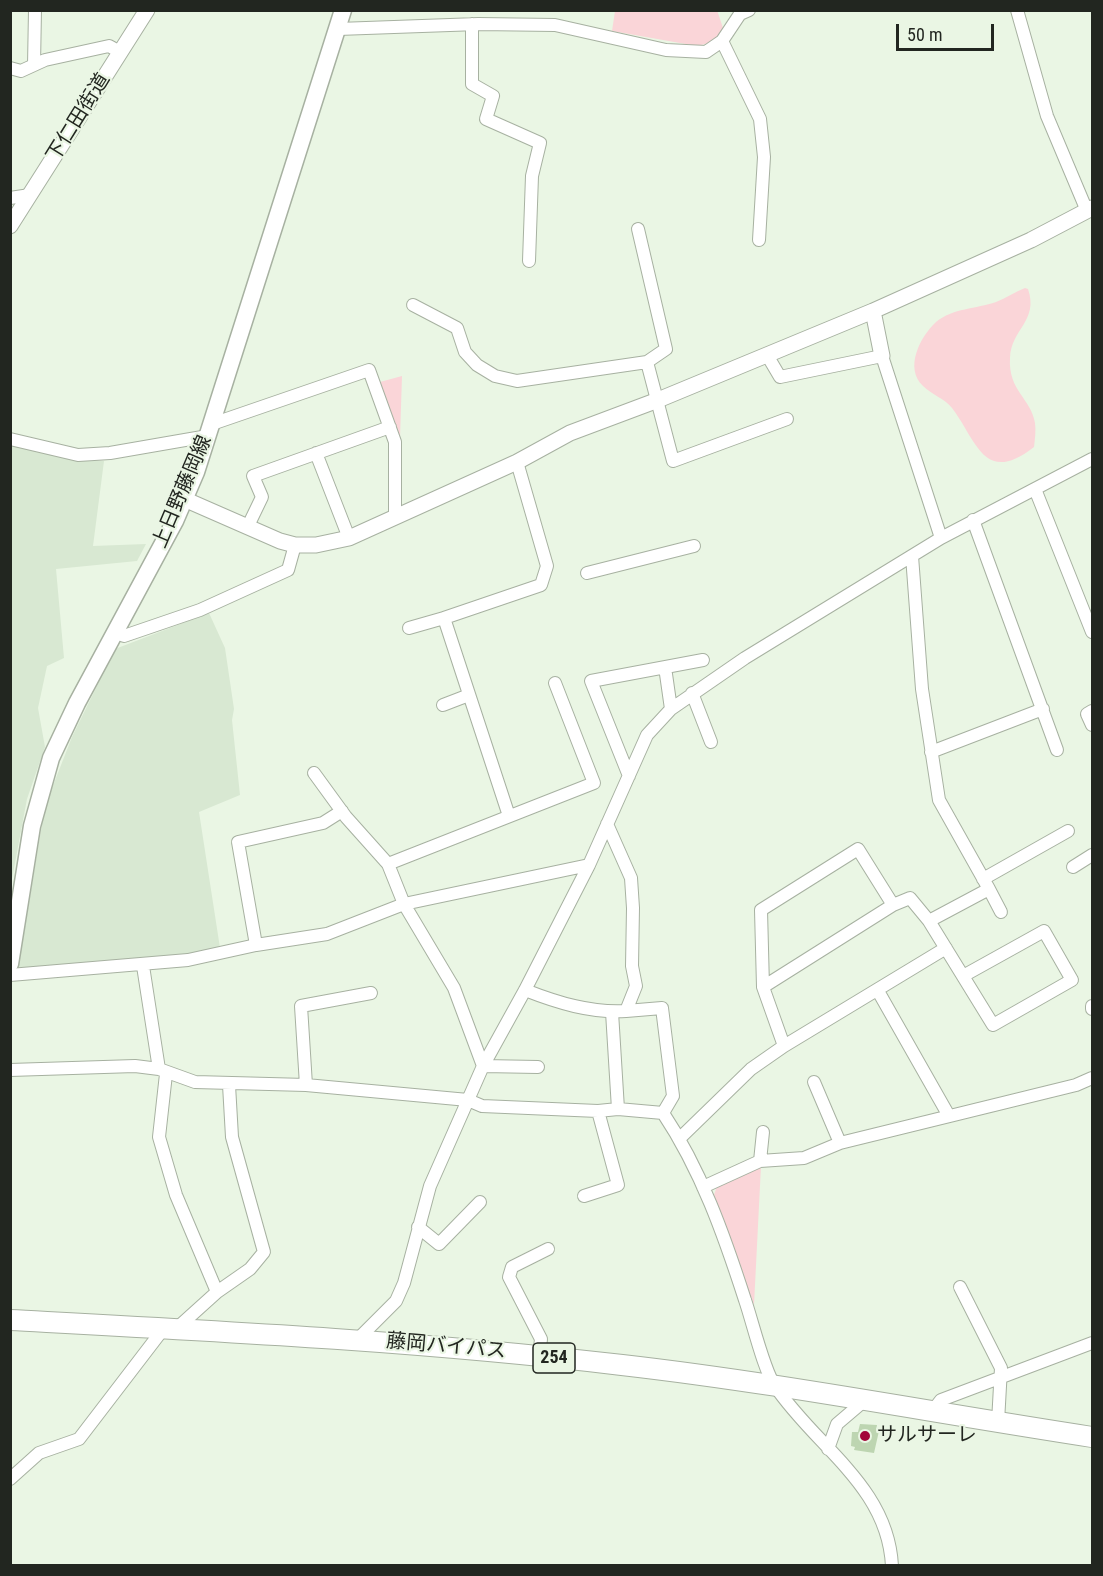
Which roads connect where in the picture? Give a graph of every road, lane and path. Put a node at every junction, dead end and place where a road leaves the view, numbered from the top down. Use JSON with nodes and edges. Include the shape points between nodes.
{"nodes":[{"id":1,"x":35,"y":10,"type":"edge"},
{"id":2,"x":147,"y":10,"type":"edge"},
{"id":3,"x":343,"y":10,"type":"edge"},
{"id":4,"x":748,"y":10,"type":"edge"},
{"id":5,"x":1017,"y":10,"type":"edge"},
{"id":6,"x":472,"y":24,"type":"junction"},
{"id":7,"x":338,"y":29,"type":"junction"},
{"id":8,"x":722,"y":41,"type":"junction"},
{"id":9,"x":120,"y":52,"type":"junction"},
{"id":10,"x":34,"y":65,"type":"junction"},
{"id":11,"x":10,"y":68,"type":"edge"},
{"id":12,"x":30,"y":195,"type":"junction"},
{"id":13,"x":10,"y":198,"type":"edge"},
{"id":14,"x":1090,"y":209,"type":"edge"},
{"id":15,"x":10,"y":226,"type":"edge"},
{"id":16,"x":638,"y":229,"type":"dead end"},
{"id":17,"x":759,"y":240,"type":"dead end"},
{"id":18,"x":529,"y":261,"type":"dead end"},
{"id":19,"x":413,"y":305,"type":"dead end"},
{"id":20,"x":873,"y":311,"type":"junction"},
{"id":21,"x":767,"y":355,"type":"junction"},
{"id":22,"x":882,"y":356,"type":"junction"},
{"id":23,"x":647,"y":362,"type":"junction"},
{"id":24,"x":658,"y":400,"type":"junction"},
{"id":25,"x":787,"y":419,"type":"dead end"},
{"id":26,"x":390,"y":427,"type":"junction"},
{"id":27,"x":210,"y":430,"type":"junction"},
{"id":28,"x":10,"y":439,"type":"edge"},
{"id":29,"x":316,"y":453,"type":"junction"},
{"id":30,"x":1092,"y":459,"type":"edge"},
{"id":31,"x":517,"y":462,"type":"junction"},
{"id":32,"x":1035,"y":489,"type":"junction"},
{"id":33,"x":184,"y":499,"type":"junction"},
{"id":34,"x":395,"y":517,"type":"junction"},
{"id":35,"x":973,"y":520,"type":"junction"},
{"id":36,"x":248,"y":526,"type":"junction"},
{"id":37,"x":349,"y":538,"type":"junction"},
{"id":38,"x":940,"y":538,"type":"junction"},
{"id":39,"x":295,"y":544,"type":"junction"},
{"id":40,"x":694,"y":546,"type":"dead end"},
{"id":41,"x":912,"y":556,"type":"junction"},
{"id":42,"x":587,"y":573,"type":"dead end"},
{"id":43,"x":444,"y":618,"type":"junction"},
{"id":44,"x":409,"y":628,"type":"dead end"},
{"id":45,"x":1092,"y":632,"type":"edge"},
{"id":46,"x":116,"y":633,"type":"junction"},
{"id":47,"x":703,"y":660,"type":"dead end"},
{"id":48,"x":665,"y":668,"type":"junction"},
{"id":49,"x":555,"y":683,"type":"dead end"},
{"id":50,"x":692,"y":693,"type":"junction"},
{"id":51,"x":470,"y":695,"type":"junction"},
{"id":52,"x":443,"y":705,"type":"dead end"},
{"id":53,"x":671,"y":709,"type":"junction"},
{"id":54,"x":1043,"y":709,"type":"junction"},
{"id":55,"x":1092,"y":711,"type":"edge"},
{"id":56,"x":1092,"y":725,"type":"edge"},
{"id":57,"x":711,"y":742,"type":"dead end"},
{"id":58,"x":1057,"y":750,"type":"dead end"},
{"id":59,"x":931,"y":752,"type":"junction"},
{"id":60,"x":314,"y":773,"type":"dead end"},
{"id":61,"x":629,"y":776,"type":"junction"},
{"id":62,"x":342,"y":811,"type":"junction"},
{"id":63,"x":509,"y":816,"type":"junction"},
{"id":64,"x":607,"y":824,"type":"junction"},
{"id":65,"x":1068,"y":831,"type":"dead end"},
{"id":66,"x":1092,"y":855,"type":"edge"},
{"id":67,"x":388,"y":864,"type":"junction"},
{"id":68,"x":589,"y":865,"type":"junction"},
{"id":69,"x":1073,"y":867,"type":"dead end"},
{"id":70,"x":986,"y":884,"type":"junction"},
{"id":71,"x":404,"y":904,"type":"junction"},
{"id":72,"x":893,"y":905,"type":"junction"},
{"id":73,"x":1001,"y":912,"type":"dead end"},
{"id":74,"x":929,"y":921,"type":"junction"},
{"id":75,"x":256,"y":945,"type":"junction"},
{"id":76,"x":946,"y":948,"type":"junction"},
{"id":77,"x":10,"y":964,"type":"edge"},
{"id":78,"x":143,"y":966,"type":"junction"},
{"id":79,"x":10,"y":975,"type":"edge"},
{"id":80,"x":963,"y":976,"type":"junction"},
{"id":81,"x":763,"y":987,"type":"junction"},
{"id":82,"x":525,"y":990,"type":"junction"},
{"id":83,"x":878,"y":991,"type":"junction"},
{"id":84,"x":371,"y":993,"type":"dead end"},
{"id":85,"x":626,"y":1011,"type":"junction"},
{"id":86,"x":612,"y":1012,"type":"junction"},
{"id":87,"x":784,"y":1046,"type":"junction"},
{"id":88,"x":483,"y":1066,"type":"junction"},
{"id":89,"x":538,"y":1067,"type":"dead end"},
{"id":90,"x":10,"y":1070,"type":"edge"},
{"id":91,"x":162,"y":1071,"type":"junction"},
{"id":92,"x":1092,"y":1078,"type":"edge"},
{"id":93,"x":814,"y":1082,"type":"dead end"},
{"id":94,"x":229,"y":1085,"type":"junction"},
{"id":95,"x":306,"y":1086,"type":"junction"},
{"id":96,"x":468,"y":1100,"type":"junction"},
{"id":97,"x":618,"y":1109,"type":"junction"},
{"id":98,"x":598,"y":1111,"type":"junction"},
{"id":99,"x":663,"y":1113,"type":"junction"},
{"id":100,"x":949,"y":1116,"type":"junction"},
{"id":101,"x":763,"y":1132,"type":"dead end"},
{"id":102,"x":680,"y":1138,"type":"junction"},
{"id":103,"x":840,"y":1143,"type":"junction"},
{"id":104,"x":760,"y":1161,"type":"junction"},
{"id":105,"x":703,"y":1188,"type":"junction"},
{"id":106,"x":584,"y":1196,"type":"dead end"},
{"id":107,"x":480,"y":1202,"type":"dead end"},
{"id":108,"x":418,"y":1227,"type":"junction"},
{"id":109,"x":548,"y":1249,"type":"dead end"},
{"id":110,"x":960,"y":1287,"type":"dead end"},
{"id":111,"x":217,"y":1292,"type":"junction"},
{"id":112,"x":10,"y":1320,"type":"edge"},
{"id":113,"x":170,"y":1328,"type":"junction"},
{"id":114,"x":358,"y":1339,"type":"junction"},
{"id":115,"x":1092,"y":1343,"type":"edge"},
{"id":116,"x":539,"y":1356,"type":"junction"},
{"id":117,"x":1002,"y":1378,"type":"junction"},
{"id":118,"x":774,"y":1385,"type":"junction"},
{"id":119,"x":864,"y":1401,"type":"junction"},
{"id":120,"x":931,"y":1413,"type":"junction"},
{"id":121,"x":998,"y":1422,"type":"junction"},
{"id":122,"x":1092,"y":1437,"type":"edge"},
{"id":123,"x":828,"y":1449,"type":"junction"},
{"id":124,"x":10,"y":1479,"type":"edge"},
{"id":125,"x":891,"y":1566,"type":"edge"}],
"edges":[{"from":1,"to":10,"type":"street"},
{"from":2,"to":9,"type":"street","name":"下仁田街道"},
{"from":3,"to":7,"type":"main road","name":"上日野藤岡線"},
{"from":4,"to":8,"type":"street","via":[[740,14]]},
{"from":5,"to":14,"type":"street","via":[[1047,116]]},
{"from":6,"to":7,"type":"street"},
{"from":6,"to":8,"type":"street","via":[[555,25],[666,50],[706,52]]},
{"from":6,"to":18,"type":"street","via":[[472,84],[493,96],[486,119],[540,142],[532,176]]},
{"from":7,"to":27,"type":"main road","name":"上日野藤岡線"},
{"from":8,"to":17,"type":"street","via":[[760,118],[764,157]]},
{"from":9,"to":10,"type":"street","via":[[109,46]]},
{"from":9,"to":12,"type":"street","name":"下仁田街道"},
{"from":10,"to":11,"type":"street","via":[[21,71]]},
{"from":12,"to":13,"type":"street"},
{"from":12,"to":15,"type":"street","name":"下仁田街道"},
{"from":14,"to":20,"type":"street"},
{"from":16,"to":23,"type":"street","via":[[666,350]]},
{"from":19,"to":23,"type":"street","via":[[458,328],[465,352],[495,376],[517,381]]},
{"from":20,"to":21,"type":"street"},
{"from":20,"to":22,"type":"street"},
{"from":21,"to":22,"type":"street","via":[[780,377]]},
{"from":21,"to":24,"type":"street"},
{"from":22,"to":38,"type":"street"},
{"from":23,"to":24,"type":"street"},
{"from":24,"to":25,"type":"street","via":[[673,461]]},
{"from":24,"to":31,"type":"street","via":[[570,433]]},
{"from":26,"to":27,"type":"street","via":[[369,370]]},
{"from":26,"to":29,"type":"street"},
{"from":26,"to":34,"type":"street","via":[[395,442]]},
{"from":27,"to":28,"type":"street","via":[[110,453],[78,454]]},
{"from":27,"to":33,"type":"main road","name":"上日野藤岡線"},
{"from":29,"to":36,"type":"street","via":[[253,476],[262,497]]},
{"from":29,"to":37,"type":"street"},
{"from":30,"to":32,"type":"street"},
{"from":31,"to":34,"type":"street"},
{"from":31,"to":43,"type":"street","via":[[547,566],[540,585]]},
{"from":32,"to":35,"type":"street"},
{"from":32,"to":45,"type":"street"},
{"from":33,"to":36,"type":"street"},
{"from":33,"to":46,"type":"main road","name":"上日野藤岡線"},
{"from":34,"to":37,"type":"street"},
{"from":35,"to":38,"type":"street"},
{"from":35,"to":54,"type":"street"},
{"from":36,"to":39,"type":"street"},
{"from":37,"to":39,"type":"street","via":[[316,545]]},
{"from":38,"to":41,"type":"street"},
{"from":39,"to":46,"type":"street","via":[[288,570],[200,610],[123,636]]},
{"from":40,"to":42,"type":"street"},
{"from":41,"to":50,"type":"street"},
{"from":41,"to":59,"type":"street"},
{"from":43,"to":44,"type":"street"},
{"from":43,"to":51,"type":"street"},
{"from":46,"to":77,"type":"main road","name":"上日野藤岡線","via":[[63,731],[40,792],[23,867]]},
{"from":47,"to":48,"type":"street"},
{"from":48,"to":53,"type":"street"},
{"from":48,"to":61,"type":"street","via":[[591,681]]},
{"from":49,"to":63,"type":"street","via":[[594,783]]},
{"from":50,"to":53,"type":"street"},
{"from":50,"to":57,"type":"street"},
{"from":51,"to":52,"type":"street"},
{"from":51,"to":63,"type":"street"},
{"from":53,"to":61,"type":"street","via":[[647,735]]},
{"from":54,"to":58,"type":"street"},
{"from":54,"to":59,"type":"street"},
{"from":55,"to":56,"type":"street","via":[[1087,714]]},
{"from":59,"to":70,"type":"street","via":[[939,800]]},
{"from":60,"to":62,"type":"street"},
{"from":61,"to":64,"type":"street"},
{"from":62,"to":67,"type":"street"},
{"from":62,"to":75,"type":"street","via":[[323,823],[237,842]]},
{"from":63,"to":67,"type":"street"},
{"from":64,"to":68,"type":"street"},
{"from":64,"to":85,"type":"street","via":[[631,878],[632,966],[636,986]]},
{"from":65,"to":70,"type":"street"},
{"from":66,"to":69,"type":"street"},
{"from":67,"to":71,"type":"street"},
{"from":68,"to":71,"type":"street"},
{"from":68,"to":82,"type":"street"},
{"from":70,"to":73,"type":"street"},
{"from":70,"to":74,"type":"street"},
{"from":71,"to":75,"type":"street","via":[[327,934]]},
{"from":71,"to":88,"type":"street","via":[[454,988]]},
{"from":72,"to":74,"type":"street","via":[[910,898]]},
{"from":72,"to":81,"type":"street"},
{"from":72,"to":81,"type":"street","via":[[858,849],[761,910]]},
{"from":74,"to":76,"type":"street"},
{"from":75,"to":78,"type":"street"},
{"from":76,"to":80,"type":"street"},
{"from":76,"to":83,"type":"street"},
{"from":78,"to":79,"type":"street"},
{"from":78,"to":91,"type":"street"},
{"from":80,"to":80,"type":"street","via":[[993,1025],[1072,980],[1044,931]]},
{"from":81,"to":87,"type":"street"},
{"from":82,"to":86,"type":"street","via":[[563,1005]]},
{"from":82,"to":88,"type":"street"},
{"from":83,"to":87,"type":"street"},
{"from":83,"to":100,"type":"street"},
{"from":84,"to":95,"type":"street","via":[[302,1006]]},
{"from":85,"to":86,"type":"street"},
{"from":85,"to":99,"type":"street","via":[[662,1008],[673,1096]]},
{"from":86,"to":97,"type":"street"},
{"from":87,"to":102,"type":"street","via":[[751,1069]]},
{"from":88,"to":89,"type":"street"},
{"from":88,"to":96,"type":"street"},
{"from":90,"to":91,"type":"street","via":[[100,1066]]},
{"from":91,"to":94,"type":"street","via":[[195,1082]]},
{"from":91,"to":111,"type":"street","via":[[159,1137],[176,1196]]},
{"from":92,"to":100,"type":"street"},
{"from":93,"to":103,"type":"street"},
{"from":94,"to":95,"type":"street"},
{"from":94,"to":111,"type":"street","via":[[232,1137],[264,1252],[250,1269]]},
{"from":95,"to":96,"type":"street"},
{"from":96,"to":98,"type":"street","via":[[483,1106]]},
{"from":96,"to":108,"type":"street","via":[[429,1186]]},
{"from":97,"to":98,"type":"street"},
{"from":97,"to":99,"type":"street"},
{"from":98,"to":106,"type":"street","via":[[618,1185]]},
{"from":99,"to":102,"type":"street"},
{"from":100,"to":103,"type":"street"},
{"from":101,"to":104,"type":"street"},
{"from":102,"to":105,"type":"street"},
{"from":103,"to":104,"type":"street","via":[[804,1158]]},
{"from":104,"to":105,"type":"street"},
{"from":105,"to":118,"type":"street","via":[[726,1239]]},
{"from":107,"to":108,"type":"street","via":[[439,1244]]},
{"from":108,"to":114,"type":"street","via":[[396,1301]]},
{"from":109,"to":116,"type":"street","via":[[512,1267],[509,1277],[541,1339]]},
{"from":110,"to":117,"type":"street","via":[[1001,1368]]},
{"from":111,"to":113,"type":"street"},
{"from":112,"to":113,"type":"highway","name":"藤岡バイパス","number":"254"},
{"from":113,"to":114,"type":"highway","name":"藤岡バイパス","number":"254"},
{"from":113,"to":124,"type":"street","via":[[79,1439],[39,1453]]},
{"from":114,"to":116,"type":"highway","name":"藤岡バイパス","number":"254"},
{"from":115,"to":117,"type":"street"},
{"from":116,"to":118,"type":"highway","name":"藤岡バイパス","number":"254"},
{"from":117,"to":120,"type":"street","via":[[941,1400]]},
{"from":117,"to":121,"type":"street"},
{"from":118,"to":119,"type":"highway","name":"藤岡バイパス","number":"254"},
{"from":118,"to":123,"type":"street"},
{"from":119,"to":120,"type":"highway","name":"藤岡バイパス","number":"254"},
{"from":119,"to":123,"type":"street","via":[[837,1424]]},
{"from":120,"to":121,"type":"highway","name":"藤岡バイパス","number":"254"},
{"from":121,"to":122,"type":"highway","name":"藤岡バイパス","number":"254"},
{"from":123,"to":125,"type":"street","via":[[869,1497],[883,1520],[891,1545]]}]}
